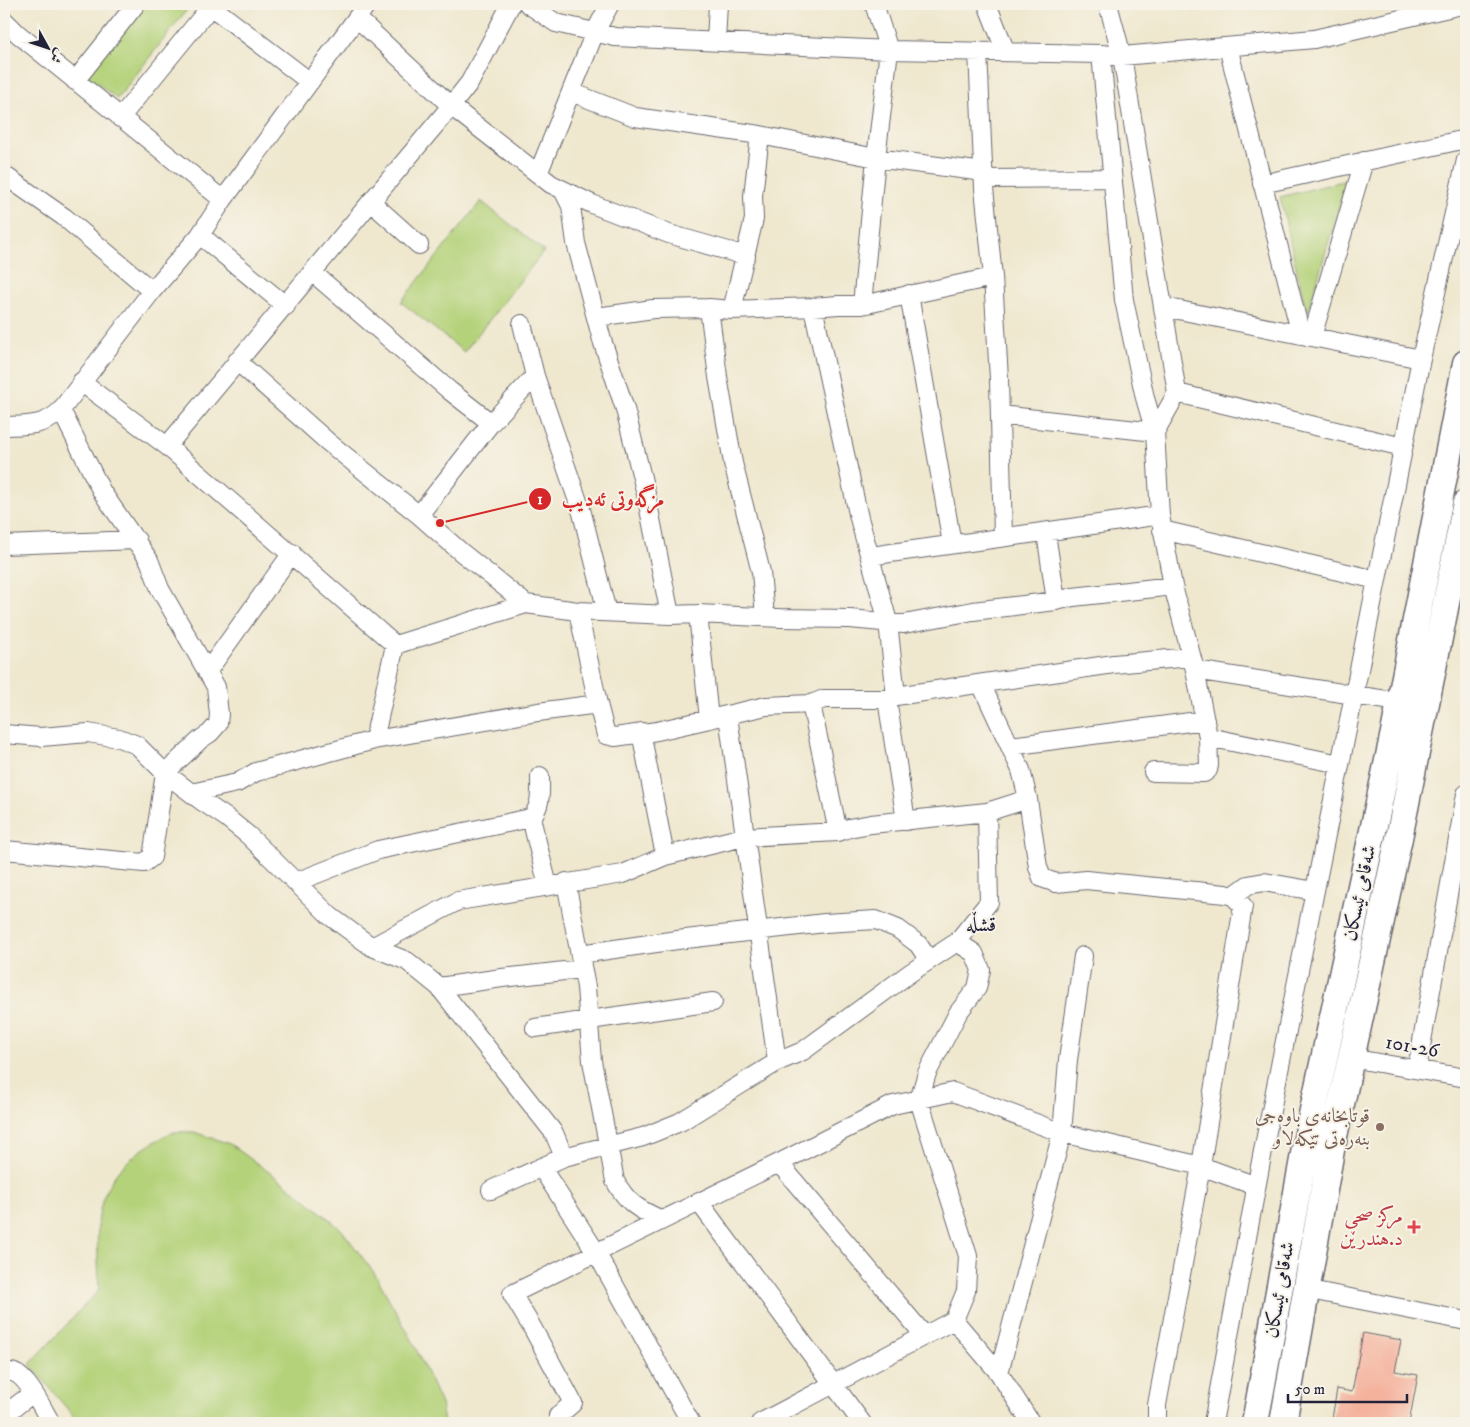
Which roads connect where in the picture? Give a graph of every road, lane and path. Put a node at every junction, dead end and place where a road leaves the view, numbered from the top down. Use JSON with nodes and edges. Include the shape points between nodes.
{"nodes":[{"id":1,"x":136,"y":4,"type":"edge"},
{"id":2,"x":511,"y":4,"type":"edge"},
{"id":3,"x":528,"y":4,"type":"edge"},
{"id":4,"x":610,"y":4,"type":"edge"},
{"id":5,"x":718,"y":4,"type":"edge"},
{"id":6,"x":874,"y":4,"type":"edge"},
{"id":7,"x":987,"y":4,"type":"edge"},
{"id":8,"x":1108,"y":4,"type":"edge"},
{"id":9,"x":1466,"y":4,"type":"edge"},
{"id":10,"x":209,"y":5,"type":"edge"},
{"id":11,"x":362,"y":11,"type":"edge"},
{"id":12,"x":4,"y":20,"type":"edge"},
{"id":13,"x":595,"y":32,"type":"junction"},
{"id":14,"x":716,"y":41,"type":"junction"},
{"id":15,"x":1228,"y":47,"type":"junction"},
{"id":16,"x":889,"y":50,"type":"junction"},
{"id":17,"x":978,"y":51,"type":"junction"},
{"id":18,"x":1006,"y":52,"type":"junction"},
{"id":19,"x":1101,"y":54,"type":"junction"},
{"id":20,"x":1122,"y":56,"type":"junction"},
{"id":21,"x":75,"y":81,"type":"junction"},
{"id":22,"x":310,"y":82,"type":"junction"},
{"id":23,"x":571,"y":92,"type":"junction"},
{"id":24,"x":451,"y":106,"type":"junction"},
{"id":25,"x":120,"y":118,"type":"junction"},
{"id":26,"x":760,"y":135,"type":"junction"},
{"id":27,"x":1466,"y":139,"type":"edge"},
{"id":28,"x":876,"y":158,"type":"junction"},
{"id":29,"x":1466,"y":160,"type":"edge"},
{"id":30,"x":1364,"y":161,"type":"junction"},
{"id":31,"x":538,"y":174,"type":"junction"},
{"id":32,"x":4,"y":175,"type":"edge"},
{"id":33,"x":984,"y":176,"type":"junction"},
{"id":34,"x":1112,"y":178,"type":"junction"},
{"id":35,"x":1262,"y":184,"type":"junction"},
{"id":36,"x":563,"y":190,"type":"junction"},
{"id":37,"x":223,"y":200,"type":"junction"},
{"id":38,"x":371,"y":202,"type":"junction"},
{"id":39,"x":200,"y":235,"type":"junction"},
{"id":40,"x":419,"y":245,"type":"dead end"},
{"id":41,"x":746,"y":256,"type":"junction"},
{"id":42,"x":312,"y":272,"type":"junction"},
{"id":43,"x":992,"y":277,"type":"junction"},
{"id":44,"x":152,"y":291,"type":"junction"},
{"id":45,"x":909,"y":294,"type":"junction"},
{"id":46,"x":862,"y":305,"type":"junction"},
{"id":47,"x":286,"y":306,"type":"junction"},
{"id":48,"x":814,"y":307,"type":"junction"},
{"id":49,"x":1164,"y":307,"type":"junction"},
{"id":50,"x":709,"y":308,"type":"junction"},
{"id":51,"x":732,"y":310,"type":"junction"},
{"id":52,"x":597,"y":317,"type":"junction"},
{"id":53,"x":522,"y":324,"type":"dead end"},
{"id":54,"x":1307,"y":336,"type":"junction"},
{"id":55,"x":1421,"y":359,"type":"junction"},
{"id":56,"x":237,"y":361,"type":"junction"},
{"id":57,"x":1466,"y":363,"type":"edge"},
{"id":58,"x":535,"y":376,"type":"junction"},
{"id":59,"x":82,"y":382,"type":"junction"},
{"id":60,"x":1177,"y":393,"type":"junction"},
{"id":61,"x":60,"y":410,"type":"junction"},
{"id":62,"x":1000,"y":415,"type":"junction"},
{"id":63,"x":491,"y":424,"type":"junction"},
{"id":64,"x":4,"y":426,"type":"edge"},
{"id":65,"x":1155,"y":432,"type":"junction"},
{"id":66,"x":167,"y":446,"type":"junction"},
{"id":67,"x":1403,"y":447,"type":"junction"},
{"id":68,"x":1466,"y":502,"type":"edge"},
{"id":69,"x":419,"y":515,"type":"junction"},
{"id":70,"x":1161,"y":523,"type":"junction"},
{"id":71,"x":1046,"y":533,"type":"junction"},
{"id":72,"x":1003,"y":537,"type":"junction"},
{"id":73,"x":137,"y":540,"type":"junction"},
{"id":74,"x":952,"y":544,"type":"junction"},
{"id":75,"x":4,"y":545,"type":"edge"},
{"id":76,"x":292,"y":554,"type":"junction"},
{"id":77,"x":870,"y":556,"type":"junction"},
{"id":78,"x":1377,"y":580,"type":"junction"},
{"id":79,"x":1173,"y":586,"type":"junction"},
{"id":80,"x":1056,"y":601,"type":"junction"},
{"id":81,"x":526,"y":604,"type":"junction"},
{"id":82,"x":578,"y":611,"type":"junction"},
{"id":83,"x":607,"y":612,"type":"junction"},
{"id":84,"x":698,"y":614,"type":"junction"},
{"id":85,"x":670,"y":616,"type":"junction"},
{"id":86,"x":764,"y":616,"type":"junction"},
{"id":87,"x":888,"y":622,"type":"junction"},
{"id":88,"x":395,"y":644,"type":"junction"},
{"id":89,"x":1193,"y":663,"type":"junction"},
{"id":90,"x":207,"y":672,"type":"junction"},
{"id":91,"x":981,"y":684,"type":"junction"},
{"id":92,"x":1354,"y":696,"type":"junction"},
{"id":93,"x":892,"y":698,"type":"junction"},
{"id":94,"x":1400,"y":702,"type":"junction"},
{"id":95,"x":598,"y":704,"type":"junction"},
{"id":96,"x":811,"y":704,"type":"junction"},
{"id":97,"x":728,"y":716,"type":"junction"},
{"id":98,"x":709,"y":719,"type":"junction"},
{"id":99,"x":1207,"y":728,"type":"junction"},
{"id":100,"x":641,"y":732,"type":"junction"},
{"id":101,"x":4,"y":734,"type":"edge"},
{"id":102,"x":374,"y":740,"type":"junction"},
{"id":103,"x":1010,"y":746,"type":"junction"},
{"id":104,"x":1340,"y":764,"type":"junction"},
{"id":105,"x":1153,"y":772,"type":"dead end"},
{"id":106,"x":165,"y":773,"type":"junction"},
{"id":107,"x":540,"y":776,"type":"dead end"},
{"id":108,"x":191,"y":793,"type":"junction"},
{"id":109,"x":1466,"y":794,"type":"edge"},
{"id":110,"x":1028,"y":799,"type":"junction"},
{"id":111,"x":987,"y":812,"type":"junction"},
{"id":112,"x":531,"y":818,"type":"junction"},
{"id":113,"x":906,"y":820,"type":"junction"},
{"id":114,"x":838,"y":832,"type":"junction"},
{"id":115,"x":744,"y":837,"type":"junction"},
{"id":116,"x":4,"y":850,"type":"edge"},
{"id":117,"x":665,"y":856,"type":"junction"},
{"id":118,"x":296,"y":882,"type":"junction"},
{"id":119,"x":566,"y":882,"type":"junction"},
{"id":120,"x":548,"y":886,"type":"junction"},
{"id":121,"x":1459,"y":888,"type":"edge"},
{"id":122,"x":1315,"y":891,"type":"junction"},
{"id":123,"x":1233,"y":896,"type":"junction"},
{"id":124,"x":759,"y":932,"type":"junction"},
{"id":125,"x":957,"y":942,"type":"junction"},
{"id":126,"x":372,"y":947,"type":"junction"},
{"id":127,"x":1083,"y":956,"type":"dead end"},
{"id":128,"x":930,"y":960,"type":"junction"},
{"id":129,"x":581,"y":961,"type":"junction"},
{"id":130,"x":439,"y":987,"type":"junction"},
{"id":131,"x":713,"y":1002,"type":"dead end"},
{"id":132,"x":588,"y":1020,"type":"junction"},
{"id":133,"x":535,"y":1028,"type":"dead end"},
{"id":134,"x":1350,"y":1058,"type":"junction"},
{"id":135,"x":777,"y":1062,"type":"junction"},
{"id":136,"x":1417,"y":1069,"type":"junction"},
{"id":137,"x":1466,"y":1078,"type":"edge"},
{"id":138,"x":919,"y":1100,"type":"junction"},
{"id":139,"x":1311,"y":1123,"type":"junction"},
{"id":140,"x":1337,"y":1126,"type":"junction"},
{"id":141,"x":1062,"y":1132,"type":"junction"},
{"id":142,"x":608,"y":1146,"type":"junction"},
{"id":143,"x":564,"y":1157,"type":"junction"},
{"id":144,"x":779,"y":1164,"type":"junction"},
{"id":145,"x":1201,"y":1166,"type":"junction"},
{"id":146,"x":541,"y":1167,"type":"junction"},
{"id":147,"x":1256,"y":1186,"type":"junction"},
{"id":148,"x":491,"y":1190,"type":"dead end"},
{"id":149,"x":699,"y":1202,"type":"junction"},
{"id":150,"x":662,"y":1220,"type":"junction"},
{"id":151,"x":596,"y":1252,"type":"junction"},
{"id":152,"x":1306,"y":1288,"type":"junction"},
{"id":153,"x":954,"y":1320,"type":"junction"},
{"id":154,"x":1466,"y":1321,"type":"edge"},
{"id":155,"x":924,"y":1335,"type":"junction"},
{"id":156,"x":4,"y":1373,"type":"edge"},
{"id":157,"x":999,"y":1373,"type":"junction"},
{"id":158,"x":834,"y":1384,"type":"junction"},
{"id":159,"x":33,"y":1393,"type":"junction"},
{"id":160,"x":4,"y":1415,"type":"edge"},
{"id":161,"x":50,"y":1423,"type":"edge"},
{"id":162,"x":560,"y":1423,"type":"edge"},
{"id":163,"x":691,"y":1423,"type":"edge"},
{"id":164,"x":760,"y":1423,"type":"edge"},
{"id":165,"x":862,"y":1423,"type":"edge"},
{"id":166,"x":1031,"y":1423,"type":"edge"},
{"id":167,"x":1157,"y":1423,"type":"edge"},
{"id":168,"x":1213,"y":1423,"type":"edge"},
{"id":169,"x":1255,"y":1423,"type":"edge"},
{"id":170,"x":1283,"y":1423,"type":"edge"}],
"edges":[{"from":1,"to":21,"type":"street"},
{"from":2,"to":24,"type":"street","via":[[470,82]]},
{"from":3,"to":13,"type":"street","via":[[556,23]]},
{"from":4,"to":13,"type":"street"},
{"from":5,"to":14,"type":"street"},
{"from":6,"to":16,"type":"street"},
{"from":7,"to":18,"type":"street"},
{"from":8,"to":20,"type":"street"},
{"from":9,"to":15,"type":"street","via":[[1314,39]]},
{"from":10,"to":22,"type":"street"},
{"from":10,"to":25,"type":"street"},
{"from":11,"to":22,"type":"street"},
{"from":11,"to":24,"type":"street"},
{"from":12,"to":21,"type":"street"},
{"from":13,"to":14,"type":"street","via":[[614,37]]},
{"from":13,"to":23,"type":"street"},
{"from":14,"to":16,"type":"street"},
{"from":15,"to":20,"type":"street"},
{"from":15,"to":35,"type":"street"},
{"from":16,"to":17,"type":"street"},
{"from":16,"to":28,"type":"street"},
{"from":17,"to":18,"type":"street"},
{"from":17,"to":33,"type":"street"},
{"from":18,"to":19,"type":"street"},
{"from":19,"to":20,"type":"street"},
{"from":19,"to":34,"type":"street"},
{"from":20,"to":49,"type":"street"},
{"from":21,"to":25,"type":"street"},
{"from":22,"to":37,"type":"street"},
{"from":23,"to":26,"type":"street","via":[[635,117]]},
{"from":23,"to":31,"type":"street"},
{"from":24,"to":31,"type":"street"},
{"from":24,"to":38,"type":"street"},
{"from":25,"to":37,"type":"street"},
{"from":26,"to":28,"type":"street"},
{"from":26,"to":41,"type":"street","via":[[753,196],[754,219]]},
{"from":27,"to":30,"type":"street"},
{"from":28,"to":33,"type":"street"},
{"from":28,"to":46,"type":"street"},
{"from":29,"to":55,"type":"street"},
{"from":30,"to":35,"type":"street"},
{"from":30,"to":54,"type":"street"},
{"from":31,"to":36,"type":"street"},
{"from":32,"to":44,"type":"street","via":[[64,217]]},
{"from":33,"to":34,"type":"street"},
{"from":33,"to":43,"type":"street"},
{"from":34,"to":65,"type":"street","via":[[1124,300]]},
{"from":35,"to":54,"type":"street"},
{"from":36,"to":41,"type":"street","via":[[669,234]]},
{"from":36,"to":52,"type":"street","via":[[571,206],[576,243]]},
{"from":37,"to":39,"type":"street"},
{"from":38,"to":40,"type":"street"},
{"from":38,"to":42,"type":"street"},
{"from":39,"to":44,"type":"street"},
{"from":39,"to":47,"type":"street"},
{"from":41,"to":51,"type":"street"},
{"from":42,"to":47,"type":"street"},
{"from":42,"to":63,"type":"street"},
{"from":43,"to":45,"type":"street"},
{"from":43,"to":62,"type":"street"},
{"from":44,"to":59,"type":"street"},
{"from":45,"to":46,"type":"street"},
{"from":45,"to":74,"type":"street"},
{"from":46,"to":48,"type":"street"},
{"from":47,"to":56,"type":"street"},
{"from":48,"to":51,"type":"street"},
{"from":48,"to":77,"type":"street"},
{"from":49,"to":54,"type":"street"},
{"from":49,"to":60,"type":"street"},
{"from":50,"to":51,"type":"street"},
{"from":50,"to":52,"type":"street","via":[[653,309]]},
{"from":50,"to":86,"type":"street","via":[[733,463],[761,572]]},
{"from":52,"to":85,"type":"street","via":[[646,494]]},
{"from":53,"to":58,"type":"street"},
{"from":54,"to":55,"type":"street"},
{"from":55,"to":67,"type":"street"},
{"from":56,"to":66,"type":"street"},
{"from":56,"to":69,"type":"street","via":[[328,442]]},
{"from":57,"to":94,"type":"main road","name":"شەقامی ئیسکان"},
{"from":58,"to":63,"type":"street"},
{"from":58,"to":83,"type":"street","via":[[582,512]]},
{"from":59,"to":61,"type":"street"},
{"from":59,"to":66,"type":"street"},
{"from":60,"to":65,"type":"street"},
{"from":60,"to":67,"type":"street"},
{"from":61,"to":64,"type":"street","via":[[44,422]]},
{"from":61,"to":73,"type":"street","via":[[102,492]]},
{"from":62,"to":65,"type":"street"},
{"from":62,"to":72,"type":"street"},
{"from":63,"to":69,"type":"street"},
{"from":65,"to":70,"type":"street"},
{"from":66,"to":76,"type":"street"},
{"from":67,"to":78,"type":"street"},
{"from":68,"to":134,"type":"main road","name":"شەقامی ئیسکان","via":[[1399,838]]},
{"from":69,"to":81,"type":"street"},
{"from":70,"to":71,"type":"street"},
{"from":70,"to":78,"type":"street"},
{"from":70,"to":79,"type":"street"},
{"from":71,"to":72,"type":"street"},
{"from":71,"to":80,"type":"street"},
{"from":72,"to":74,"type":"street"},
{"from":73,"to":75,"type":"street"},
{"from":73,"to":90,"type":"street","via":[[150,560],[160,590]]},
{"from":74,"to":77,"type":"street"},
{"from":76,"to":88,"type":"street"},
{"from":76,"to":90,"type":"street"},
{"from":77,"to":87,"type":"street"},
{"from":78,"to":92,"type":"street"},
{"from":79,"to":80,"type":"street"},
{"from":79,"to":89,"type":"street"},
{"from":80,"to":87,"type":"street","via":[[973,611],[904,624]]},
{"from":81,"to":82,"type":"street"},
{"from":81,"to":88,"type":"street"},
{"from":82,"to":83,"type":"street"},
{"from":82,"to":95,"type":"street"},
{"from":83,"to":85,"type":"street"},
{"from":84,"to":85,"type":"street"},
{"from":84,"to":86,"type":"street"},
{"from":84,"to":98,"type":"street"},
{"from":86,"to":87,"type":"street"},
{"from":87,"to":93,"type":"street"},
{"from":88,"to":102,"type":"street"},
{"from":89,"to":91,"type":"street","via":[[1114,664]]},
{"from":89,"to":92,"type":"street"},
{"from":89,"to":99,"type":"street"},
{"from":90,"to":106,"type":"street","via":[[216,688],[218,724]]},
{"from":91,"to":93,"type":"street"},
{"from":91,"to":103,"type":"street"},
{"from":92,"to":94,"type":"street"},
{"from":92,"to":104,"type":"street"},
{"from":93,"to":96,"type":"street","via":[[824,699]]},
{"from":93,"to":113,"type":"street"},
{"from":94,"to":139,"type":"main road","name":"شەقامی ئیسکان"},
{"from":95,"to":100,"type":"street","via":[[606,735],[615,737]]},
{"from":95,"to":102,"type":"street"},
{"from":96,"to":97,"type":"street","via":[[766,706]]},
{"from":96,"to":114,"type":"street"},
{"from":97,"to":98,"type":"street"},
{"from":97,"to":115,"type":"street"},
{"from":98,"to":100,"type":"street"},
{"from":99,"to":103,"type":"street"},
{"from":99,"to":104,"type":"street"},
{"from":99,"to":105,"type":"street","via":[[1208,770],[1204,773]]},
{"from":100,"to":117,"type":"street"},
{"from":101,"to":106,"type":"street","via":[[41,737],[88,733],[119,738],[136,745]]},
{"from":102,"to":108,"type":"street","via":[[256,772],[237,783]]},
{"from":103,"to":110,"type":"street","via":[[1021,770]]},
{"from":104,"to":122,"type":"street"},
{"from":106,"to":108,"type":"street"},
{"from":106,"to":116,"type":"street","via":[[149,861]]},
{"from":107,"to":112,"type":"street","via":[[540,803]]},
{"from":108,"to":118,"type":"street","via":[[249,836]]},
{"from":109,"to":121,"type":"street"},
{"from":110,"to":111,"type":"street"},
{"from":110,"to":123,"type":"street","via":[[1042,878],[1056,883],[1086,880]]},
{"from":111,"to":113,"type":"street"},
{"from":111,"to":125,"type":"street","via":[[989,902]]},
{"from":112,"to":118,"type":"street","via":[[378,850]]},
{"from":112,"to":120,"type":"street"},
{"from":113,"to":114,"type":"street"},
{"from":114,"to":115,"type":"street"},
{"from":115,"to":117,"type":"street"},
{"from":115,"to":124,"type":"street"},
{"from":117,"to":119,"type":"street","via":[[623,874]]},
{"from":118,"to":126,"type":"street","via":[[330,916]]},
{"from":119,"to":120,"type":"street"},
{"from":119,"to":129,"type":"street"},
{"from":120,"to":126,"type":"street","via":[[458,901]]},
{"from":121,"to":136,"type":"street"},
{"from":122,"to":123,"type":"street","via":[[1264,882],[1248,885]]},
{"from":122,"to":147,"type":"street"},
{"from":123,"to":145,"type":"street","via":[[1243,906]]},
{"from":124,"to":128,"type":"street","via":[[876,920],[918,944]]},
{"from":124,"to":129,"type":"street","via":[[677,940]]},
{"from":124,"to":135,"type":"street"},
{"from":125,"to":128,"type":"street"},
{"from":125,"to":138,"type":"street","via":[[974,953],[981,970],[978,988],[958,1013],[927,1073]]},
{"from":126,"to":130,"type":"street","via":[[407,961]]},
{"from":127,"to":141,"type":"street","via":[[1068,1060]]},
{"from":128,"to":135,"type":"street","via":[[803,1051]]},
{"from":129,"to":130,"type":"street"},
{"from":129,"to":132,"type":"street"},
{"from":130,"to":143,"type":"street","via":[[554,1133]]},
{"from":131,"to":132,"type":"street"},
{"from":132,"to":133,"type":"street"},
{"from":132,"to":142,"type":"street"},
{"from":134,"to":136,"type":"street","name":"101-26"},
{"from":134,"to":140,"type":"main road","name":"شەقامی ئیسکان"},
{"from":135,"to":142,"type":"street","via":[[680,1122],[643,1137]]},
{"from":136,"to":137,"type":"street","name":"101-26"},
{"from":138,"to":141,"type":"street","via":[[953,1092]]},
{"from":138,"to":144,"type":"street","via":[[893,1105]]},
{"from":138,"to":153,"type":"street","via":[[968,1256],[966,1291]]},
{"from":139,"to":140,"type":"main road"},
{"from":139,"to":169,"type":"main road","name":"شەقامی ئیسکان"},
{"from":140,"to":152,"type":"main road","name":"شەقامی ئیسکان"},
{"from":141,"to":145,"type":"street"},
{"from":141,"to":157,"type":"street"},
{"from":142,"to":143,"type":"street"},
{"from":142,"to":150,"type":"street","via":[[615,1182],[622,1196]]},
{"from":143,"to":146,"type":"street"},
{"from":144,"to":149,"type":"street"},
{"from":144,"to":155,"type":"street"},
{"from":145,"to":147,"type":"street"},
{"from":145,"to":167,"type":"street","via":[[1157,1405]]},
{"from":146,"to":148,"type":"street"},
{"from":146,"to":151,"type":"street"},
{"from":147,"to":168,"type":"street"},
{"from":149,"to":150,"type":"street"},
{"from":149,"to":158,"type":"street"},
{"from":150,"to":151,"type":"street"},
{"from":151,"to":162,"type":"street","via":[[512,1294],[573,1403],[558,1416]]},
{"from":151,"to":163,"type":"street"},
{"from":152,"to":154,"type":"street"},
{"from":152,"to":170,"type":"main road","name":"شەقامی ئیسکان"},
{"from":153,"to":155,"type":"street"},
{"from":153,"to":157,"type":"street"},
{"from":155,"to":158,"type":"street"},
{"from":156,"to":159,"type":"street","via":[[14,1372]]},
{"from":157,"to":166,"type":"street"},
{"from":158,"to":164,"type":"street"},
{"from":158,"to":165,"type":"street"},
{"from":159,"to":160,"type":"street"},
{"from":159,"to":161,"type":"street"}]}
